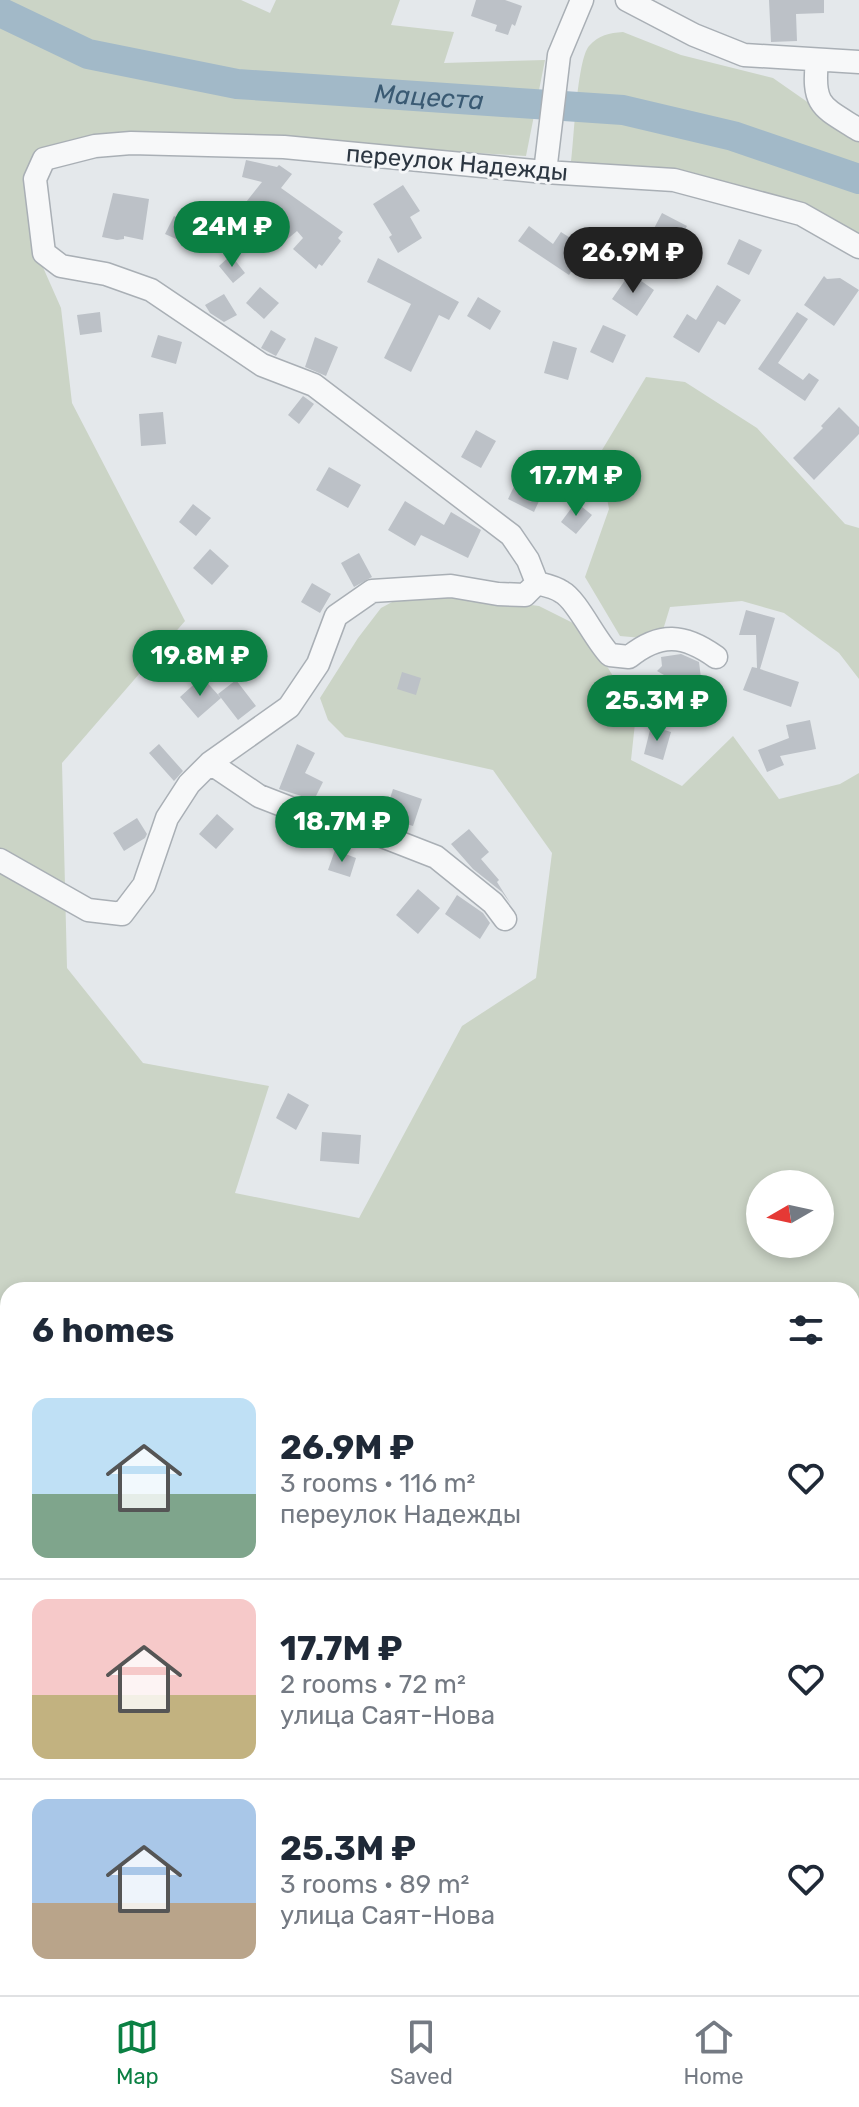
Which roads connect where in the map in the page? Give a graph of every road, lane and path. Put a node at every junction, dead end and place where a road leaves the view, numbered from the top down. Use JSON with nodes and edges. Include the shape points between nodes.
{"nodes":[{"id":1,"x":582,"y":0,"type":"edge"},
{"id":2,"x":627,"y":0,"type":"edge"},
{"id":3,"x":817,"y":61,"type":"junction"},
{"id":4,"x":859,"y":62,"type":"edge"},
{"id":5,"x":859,"y":130,"type":"edge"},
{"id":6,"x":545,"y":172,"type":"junction"},
{"id":7,"x":859,"y":247,"type":"edge"},
{"id":8,"x":537,"y":583,"type":"junction"},
{"id":9,"x":716,"y":657,"type":"dead end"},
{"id":10,"x":210,"y":763,"type":"junction"},
{"id":11,"x":0,"y":860,"type":"edge"},
{"id":12,"x":505,"y":919,"type":"dead end"}],
"edges":[{"from":1,"to":6,"type":"street","via":[[559,55]]},
{"from":2,"to":3,"type":"street","via":[[744,55]]},
{"from":3,"to":4,"type":"street"},
{"from":3,"to":5,"type":"street","via":[[817,98]]},
{"from":6,"to":7,"type":"street","name":"переулок Надежды","via":[[674,180],[801,214]]},
{"from":6,"to":8,"type":"street","name":"переулок Надежды","via":[[284,147],[131,143],[44,159],[35,179],[44,253],[51,259],[151,290],[262,365],[314,385],[511,535]]},
{"from":8,"to":9,"type":"street","via":[[571,598],[610,655],[629,657],[652,641],[667,638]]},
{"from":8,"to":10,"type":"street","via":[[525,595],[451,586],[372,591],[336,616],[318,664],[289,707]]},
{"from":10,"to":11,"type":"street","via":[[167,818],[144,885],[122,914],[88,910]]},
{"from":10,"to":12,"type":"street","via":[[259,796],[341,820],[436,857]]}]}
